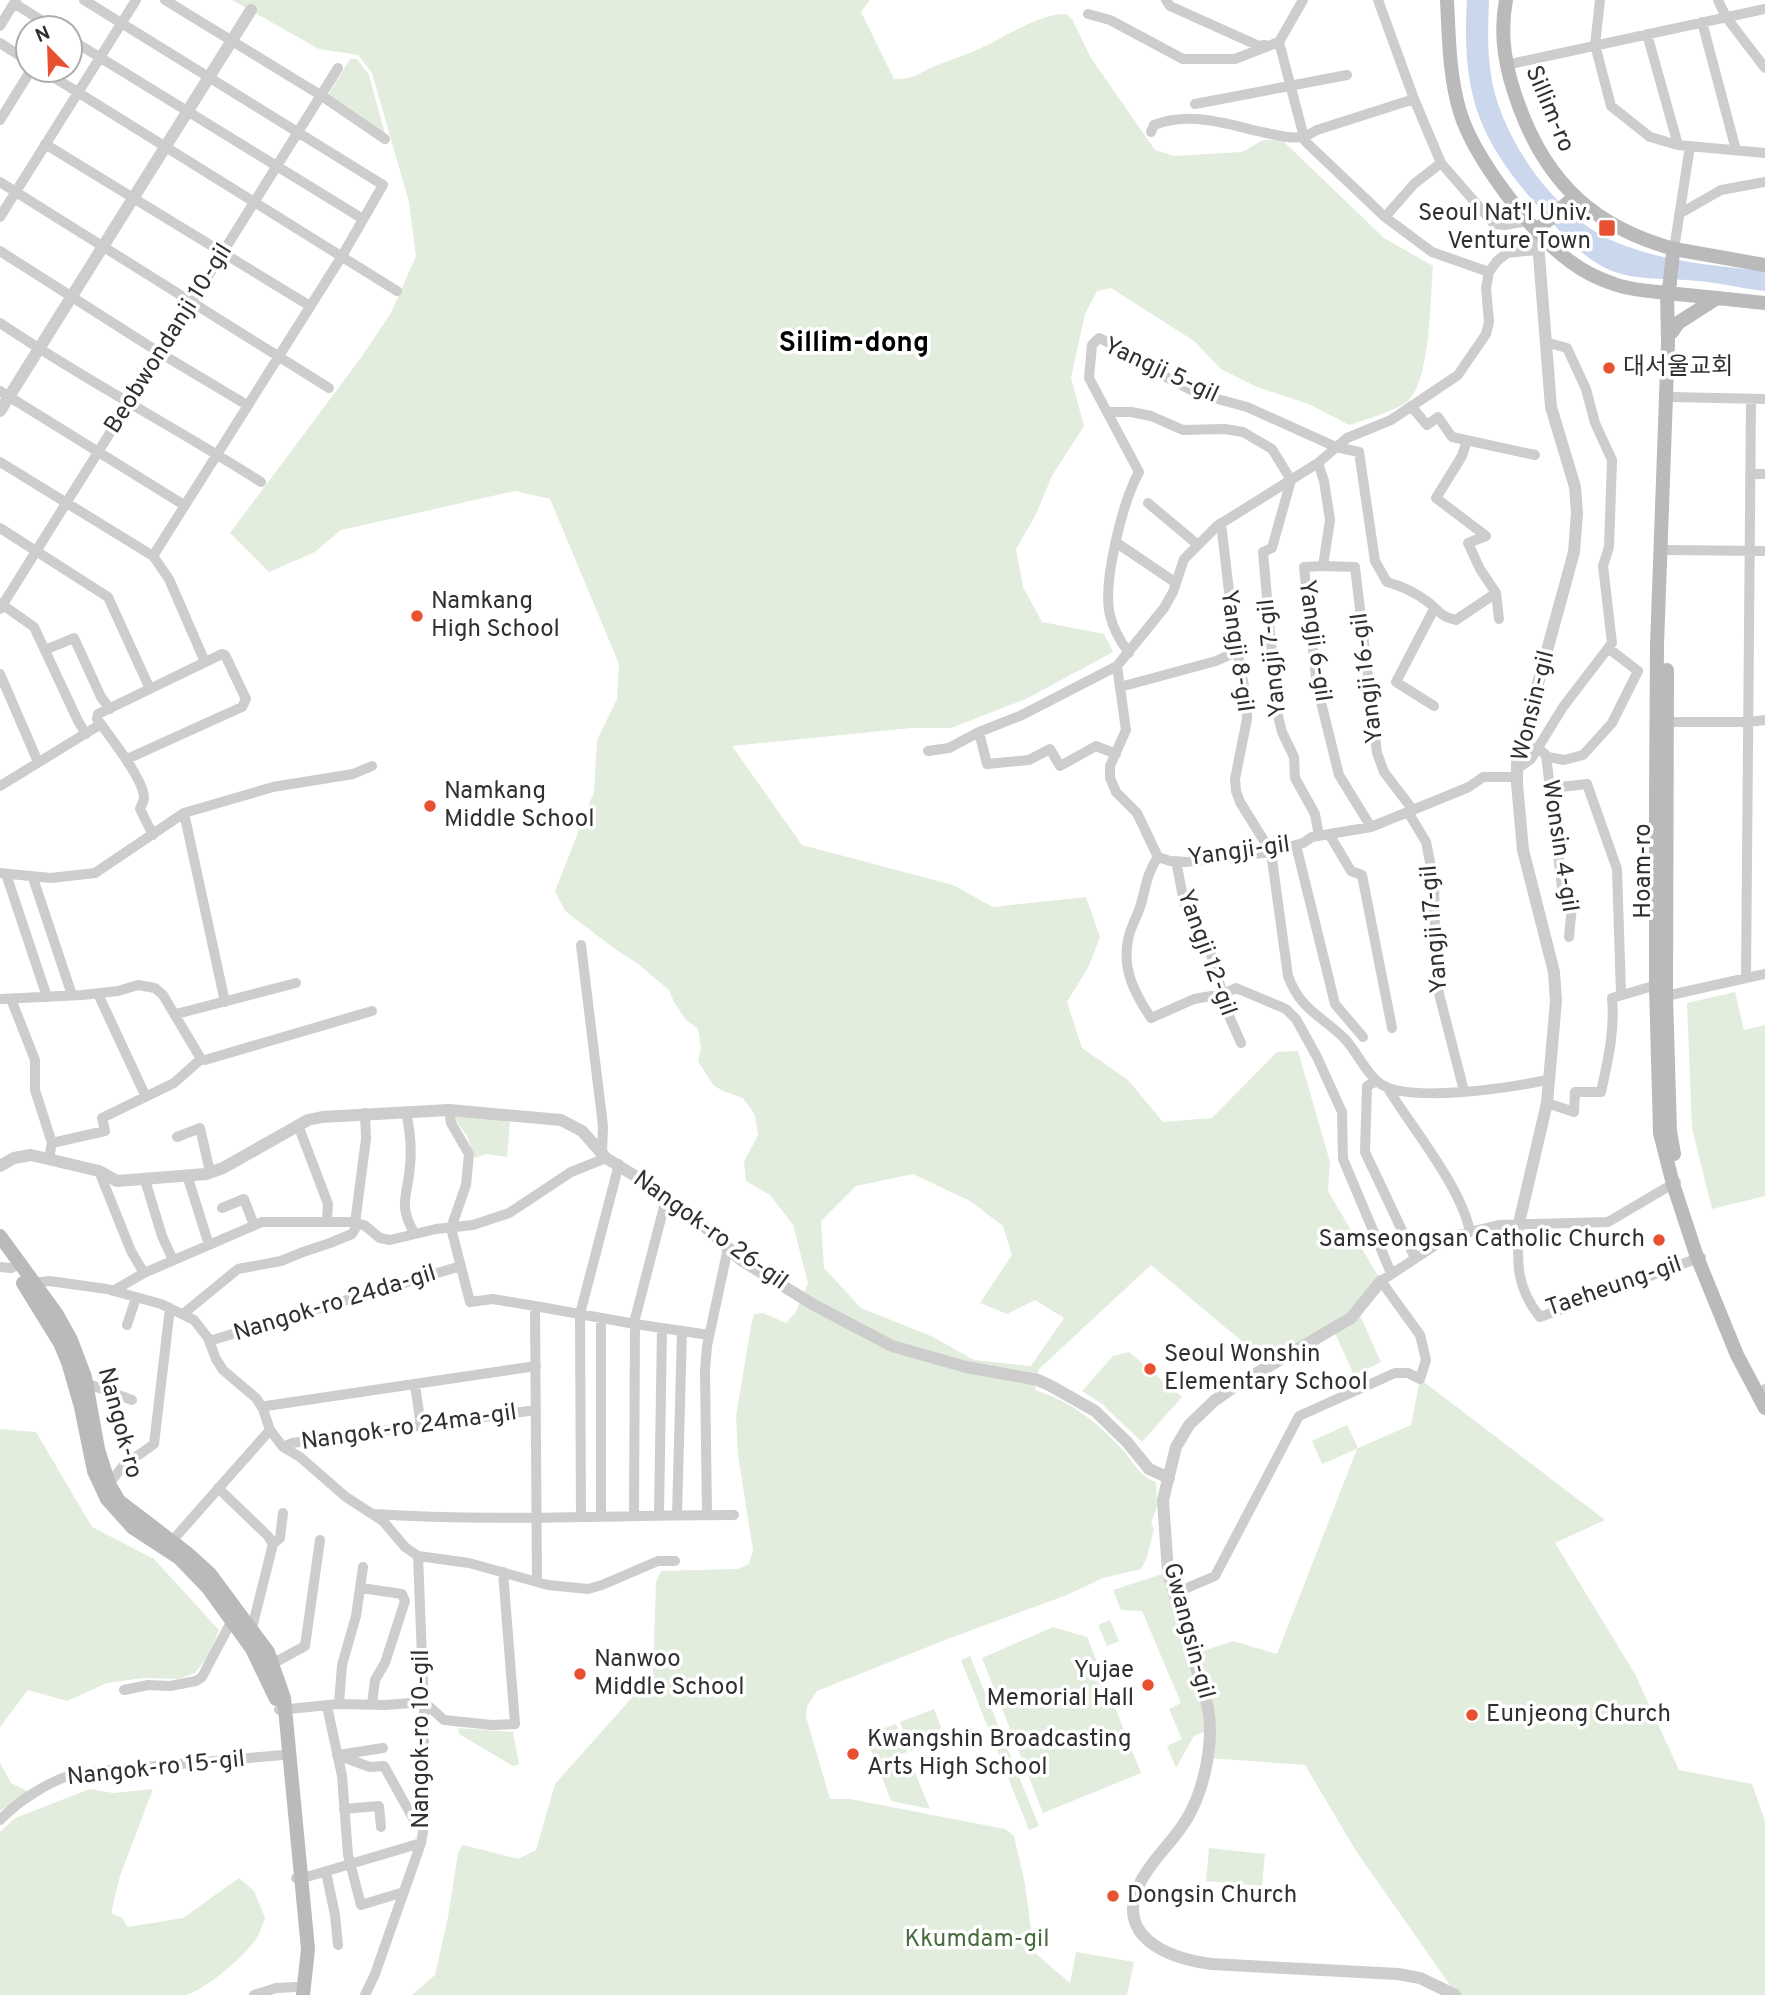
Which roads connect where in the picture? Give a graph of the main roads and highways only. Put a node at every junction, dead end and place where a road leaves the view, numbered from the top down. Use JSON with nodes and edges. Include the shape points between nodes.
{"nodes":[{"id":1,"x":1447,"y":0,"type":"edge"},
{"id":2,"x":1506,"y":0,"type":"edge"},
{"id":3,"x":1574,"y":197,"type":"junction"},
{"id":4,"x":1533,"y":225,"type":"junction"},
{"id":5,"x":1674,"y":251,"type":"junction"},
{"id":6,"x":1765,"y":265,"type":"edge"},
{"id":7,"x":1670,"y":288,"type":"junction"},
{"id":8,"x":1643,"y":290,"type":"junction"},
{"id":9,"x":1717,"y":298,"type":"junction"},
{"id":10,"x":1765,"y":303,"type":"edge"},
{"id":11,"x":1670,"y":332,"type":"junction"},
{"id":12,"x":1663,"y":988,"type":"junction"},
{"id":13,"x":0,"y":1236,"type":"edge"},
{"id":14,"x":0,"y":1250,"type":"edge"},
{"id":15,"x":1699,"y":1257,"type":"junction"},
{"id":16,"x":10,"y":1266,"type":"edge"},
{"id":17,"x":30,"y":1286,"type":"junction"},
{"id":18,"x":1765,"y":1391,"type":"edge"},
{"id":19,"x":1765,"y":1408,"type":"edge"},
{"id":20,"x":282,"y":1710,"type":"junction"},
{"id":21,"x":298,"y":1877,"type":"junction"},
{"id":22,"x":301,"y":1993,"type":"edge"}],
"edges":[{"from":1,"to":4,"type":"main road","via":[[1460,114],[1474,147]]},
{"from":2,"to":3,"type":"main road","name":"Sillim-ro","bridge":true,"via":[[1503,40],[1513,90],[1537,148]]},
{"from":3,"to":4,"type":"main road","bridge":true},
{"from":3,"to":5,"type":"main road","name":"Sillim-ro","bridge":true,"via":[[1614,225]]},
{"from":4,"to":8,"type":"main road","via":[[1583,270],[1613,284]]},
{"from":5,"to":6,"type":"main road","name":"Sillim-ro"},
{"from":5,"to":7,"type":"main road","bridge":true},
{"from":7,"to":8,"type":"main road"},
{"from":7,"to":9,"type":"main road","bridge":true},
{"from":7,"to":11,"type":"main road"},
{"from":8,"to":11,"type":"main road","via":[[1660,308]]},
{"from":9,"to":10,"type":"main road"},
{"from":9,"to":11,"type":"main road"},
{"from":11,"to":12,"type":"main road","name":"Hoam-ro"},
{"from":11,"to":12,"type":"main road","via":[[1657,645]]},
{"from":12,"to":15,"type":"main road","name":"Hoam-ro","via":[[1676,1182]]},
{"from":13,"to":16,"type":"main road","name":"Nangok-ro"},
{"from":14,"to":16,"type":"main road","name":"Nangok-ro"},
{"from":15,"to":18,"type":"main road","name":"Hoam-ro"},
{"from":15,"to":19,"type":"main road","via":[[1737,1355]]},
{"from":16,"to":17,"type":"main road","name":"Nangok-ro"},
{"from":17,"to":20,"type":"main road","name":"Nangok-ro","via":[[68,1362],[94,1471],[107,1499],[133,1528],[179,1558],[208,1588],[252,1649]]},
{"from":17,"to":20,"type":"main road","name":"Nangok-ro","via":[[71,1340],[86,1383],[108,1484],[130,1511],[209,1574],[252,1628],[268,1652],[284,1698]]},
{"from":20,"to":21,"type":"main road","name":"Nangok-ro"},
{"from":20,"to":21,"type":"main road","name":"Nangok-ro","via":[[286,1807]]},
{"from":21,"to":22,"type":"main road","name":"Nangok-ro"}]}
